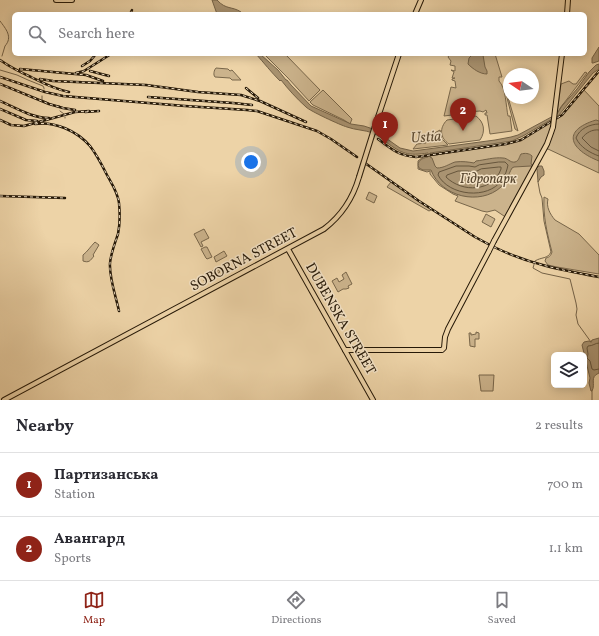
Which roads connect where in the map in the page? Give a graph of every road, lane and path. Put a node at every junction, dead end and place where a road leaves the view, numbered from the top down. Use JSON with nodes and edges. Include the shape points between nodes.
{"nodes":[{"id":1,"x":56,"y":0,"type":"edge"},
{"id":2,"x":72,"y":0,"type":"edge"},
{"id":3,"x":421,"y":0,"type":"edge"},
{"id":4,"x":568,"y":0,"type":"edge"},
{"id":5,"x":416,"y":12,"type":"edge"},
{"id":6,"x":567,"y":12,"type":"edge"},
{"id":7,"x":398,"y":56,"type":"edge"},
{"id":8,"x":562,"y":56,"type":"edge"},
{"id":9,"x":288,"y":249,"type":"junction"},
{"id":10,"x":345,"y":350,"type":"junction"},
{"id":11,"x":4,"y":400,"type":"edge"},
{"id":12,"x":373,"y":400,"type":"edge"}],
"edges":[{"from":1,"to":2,"type":"main road"},
{"from":3,"to":5,"type":"main road"},
{"from":4,"to":6,"type":"main road"},
{"from":7,"to":9,"type":"main road","name":"SOBORNA STREET","bridge":true,"via":[[351,198],[337,218],[324,230]]},
{"from":8,"to":10,"type":"main road","bridge":true,"via":[[552,133],[446,334],[444,348]]},
{"from":9,"to":10,"type":"main road","name":"DUBENSKA STREET"},
{"from":9,"to":11,"type":"main road","name":"SOBORNA STREET"},
{"from":10,"to":12,"type":"main road","name":"DUBENSKA STREET"}]}
